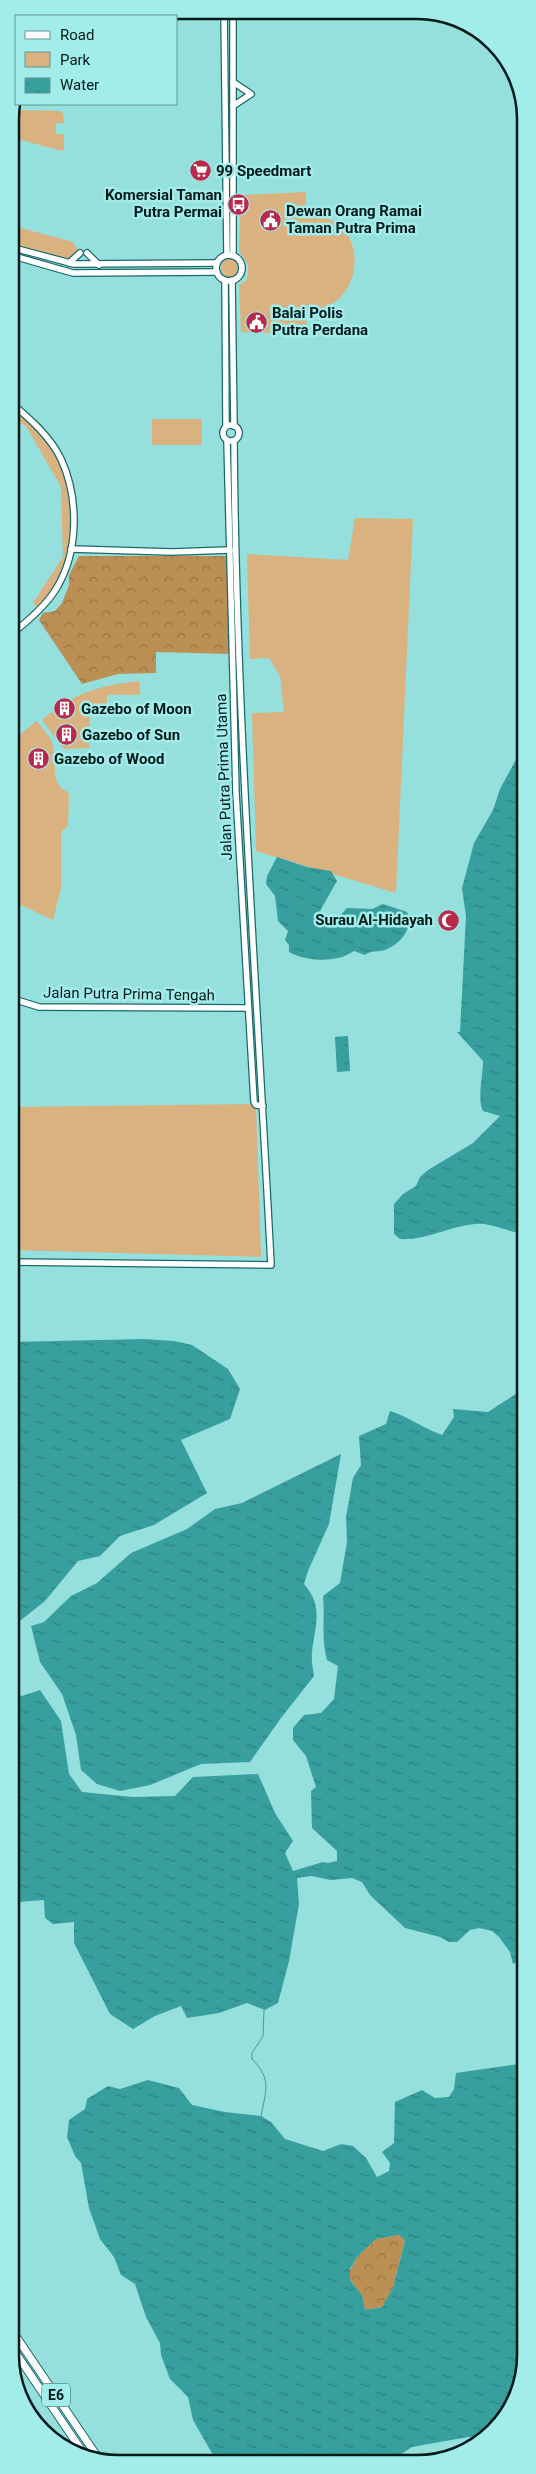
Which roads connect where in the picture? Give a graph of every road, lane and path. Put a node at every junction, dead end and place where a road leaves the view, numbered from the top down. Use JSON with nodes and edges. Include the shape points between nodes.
{"nodes":[{"id":1,"x":224,"y":19,"type":"edge"},
{"id":2,"x":233,"y":19,"type":"edge"},
{"id":3,"x":233,"y":82,"type":"junction"},
{"id":4,"x":233,"y":106,"type":"junction"},
{"id":5,"x":19,"y":249,"type":"edge"},
{"id":6,"x":80,"y":253,"type":"dead end"},
{"id":7,"x":87,"y":253,"type":"dead end"},
{"id":8,"x":230,"y":255,"type":"junction"},
{"id":9,"x":19,"y":258,"type":"edge"},
{"id":10,"x":69,"y":263,"type":"junction"},
{"id":11,"x":217,"y":263,"type":"junction"},
{"id":12,"x":99,"y":265,"type":"junction"},
{"id":13,"x":217,"y":272,"type":"junction"},
{"id":14,"x":225,"y":280,"type":"junction"},
{"id":15,"x":232,"y":280,"type":"junction"},
{"id":16,"x":19,"y":410,"type":"edge"},
{"id":17,"x":226,"y":426,"type":"junction"},
{"id":18,"x":234,"y":426,"type":"junction"},
{"id":19,"x":227,"y":441,"type":"junction"},
{"id":20,"x":234,"y":441,"type":"junction"},
{"id":21,"x":71,"y":549,"type":"junction"},
{"id":22,"x":232,"y":550,"type":"junction"},
{"id":23,"x":19,"y":628,"type":"edge"},
{"id":24,"x":19,"y":1000,"type":"edge"},
{"id":25,"x":247,"y":1008,"type":"junction"},
{"id":26,"x":263,"y":1106,"type":"junction"},
{"id":27,"x":19,"y":1262,"type":"edge"},
{"id":28,"x":19,"y":2341,"type":"edge"},
{"id":29,"x":19,"y":2358,"type":"edge"},
{"id":30,"x":80,"y":2448,"type":"edge"},
{"id":31,"x":94,"y":2452,"type":"edge"}],
"edges":[{"from":1,"to":8,"type":"street"},
{"from":2,"to":3,"type":"street"},
{"from":3,"to":4,"type":"street"},
{"from":3,"to":4,"type":"street","via":[[252,94]]},
{"from":4,"to":8,"type":"street"},
{"from":5,"to":10,"type":"street"},
{"from":6,"to":10,"type":"street"},
{"from":7,"to":12,"type":"street"},
{"from":8,"to":11,"type":"street"},
{"from":8,"to":15,"type":"street","via":[[241,262],[242,268],[241,274]]},
{"from":9,"to":13,"type":"street","via":[[74,273]]},
{"from":10,"to":12,"type":"street"},
{"from":11,"to":12,"type":"street"},
{"from":11,"to":13,"type":"street"},
{"from":13,"to":14,"type":"street"},
{"from":14,"to":15,"type":"street"},
{"from":14,"to":17,"type":"street"},
{"from":15,"to":18,"type":"street"},
{"from":16,"to":21,"type":"street","via":[[51,443],[61,459],[73,509]]},
{"from":17,"to":18,"type":"street"},
{"from":17,"to":19,"type":"street","via":[[222,435]]},
{"from":18,"to":20,"type":"street","via":[[239,433]]},
{"from":19,"to":20,"type":"street"},
{"from":19,"to":22,"type":"street","name":"Jalan Putra Prima Utama"},
{"from":20,"to":22,"type":"street","name":"Jalan Putra Prima Utama"},
{"from":21,"to":22,"type":"street"},
{"from":21,"to":23,"type":"street","via":[[56,589]]},
{"from":22,"to":25,"type":"street","name":"Jalan Putra Prima Utama","via":[[236,793]]},
{"from":22,"to":26,"type":"street","name":"Jalan Putra Prima Utama","via":[[246,851]]},
{"from":24,"to":25,"type":"street","name":"Jalan Putra Prima Tengah","via":[[39,1006]]},
{"from":25,"to":26,"type":"street","name":"Jalan Putra Prima Utama","via":[[254,1102]]},
{"from":26,"to":27,"type":"street","name":"Jalan Putra Prima Utama","via":[[271,1265]]},
{"from":28,"to":31,"type":"highway","number":"E6"},
{"from":29,"to":30,"type":"highway","number":"E6"}]}
